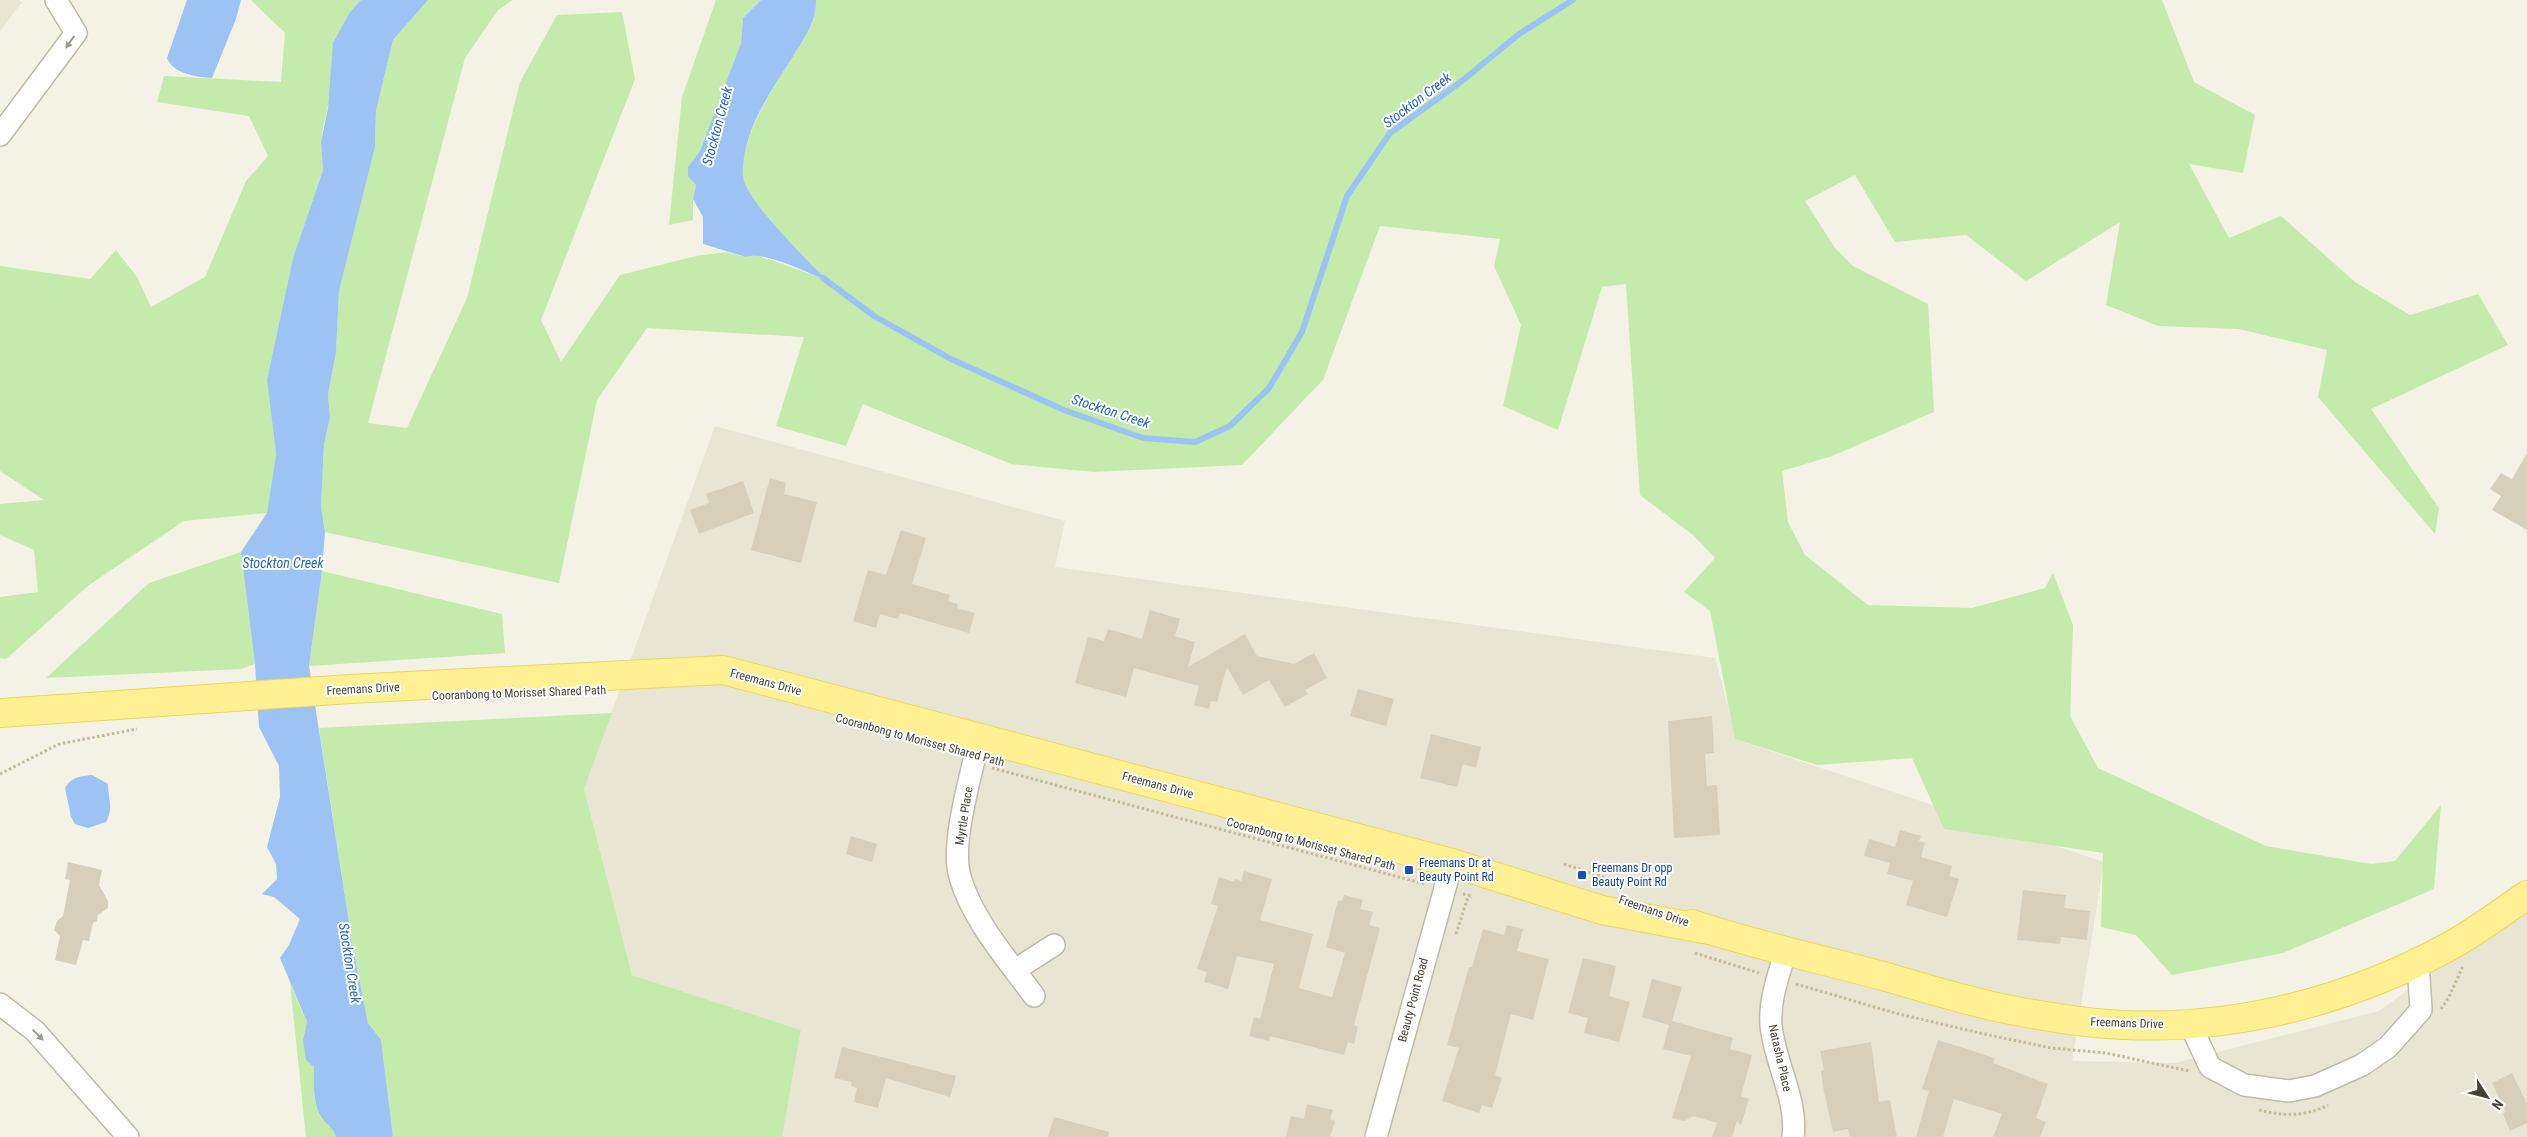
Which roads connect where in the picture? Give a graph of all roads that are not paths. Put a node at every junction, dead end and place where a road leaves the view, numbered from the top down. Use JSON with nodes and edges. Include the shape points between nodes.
{"nodes":[{"id":1,"x":56,"y":0,"type":"edge"},
{"id":2,"x":0,"y":135,"type":"edge"},
{"id":3,"x":0,"y":712,"type":"edge"},
{"id":4,"x":977,"y":750,"type":"junction"},
{"id":5,"x":1452,"y":863,"type":"junction"},
{"id":6,"x":2527,"y":895,"type":"edge"},
{"id":7,"x":1054,"y":945,"type":"dead end"},
{"id":8,"x":1786,"y":950,"type":"junction"},
{"id":9,"x":2418,"y":962,"type":"junction"},
{"id":10,"x":1015,"y":970,"type":"junction"},
{"id":11,"x":1034,"y":996,"type":"dead end"},
{"id":12,"x":0,"y":1004,"type":"edge"},
{"id":13,"x":2190,"y":1024,"type":"junction"},
{"id":14,"x":128,"y":1137,"type":"edge"},
{"id":15,"x":1376,"y":1137,"type":"edge"},
{"id":16,"x":1793,"y":1137,"type":"edge"}],
"edges":[{"from":1,"to":2,"type":"street","one_way":true,"via":[[76,33]]},
{"from":3,"to":4,"type":"main road","name":"Freemans Drive","via":[[350,689],[723,670]]},
{"from":4,"to":5,"type":"main road","name":"Freemans Drive"},
{"from":4,"to":10,"type":"street","name":"Myrtle Place","via":[[958,838],[960,876],[981,924]]},
{"from":5,"to":8,"type":"main road","name":"Freemans Drive","via":[[1602,910],[1709,930]]},
{"from":5,"to":15,"type":"street","name":"Beauty Point Road"},
{"from":6,"to":9,"type":"main road","name":"Freemans Drive","via":[[2452,945]]},
{"from":7,"to":10,"type":"street"},
{"from":8,"to":13,"type":"main road","name":"Freemans Drive","via":[[2008,1010],[2124,1025]]},
{"from":8,"to":16,"type":"street","name":"Natasha Place","via":[[1770,1006],[1771,1026],[1792,1111]]},
{"from":9,"to":13,"type":"main road","name":"Freemans Drive","via":[[2357,989],[2314,1002],[2253,1016]]},
{"from":9,"to":13,"type":"street","via":[[2421,1010],[2388,1047],[2362,1065],[2315,1086],[2289,1091],[2244,1085],[2210,1067]]},
{"from":10,"to":11,"type":"street","name":"Myrtle Place"},
{"from":12,"to":14,"type":"street","one_way":true,"via":[[35,1031]]}]}
